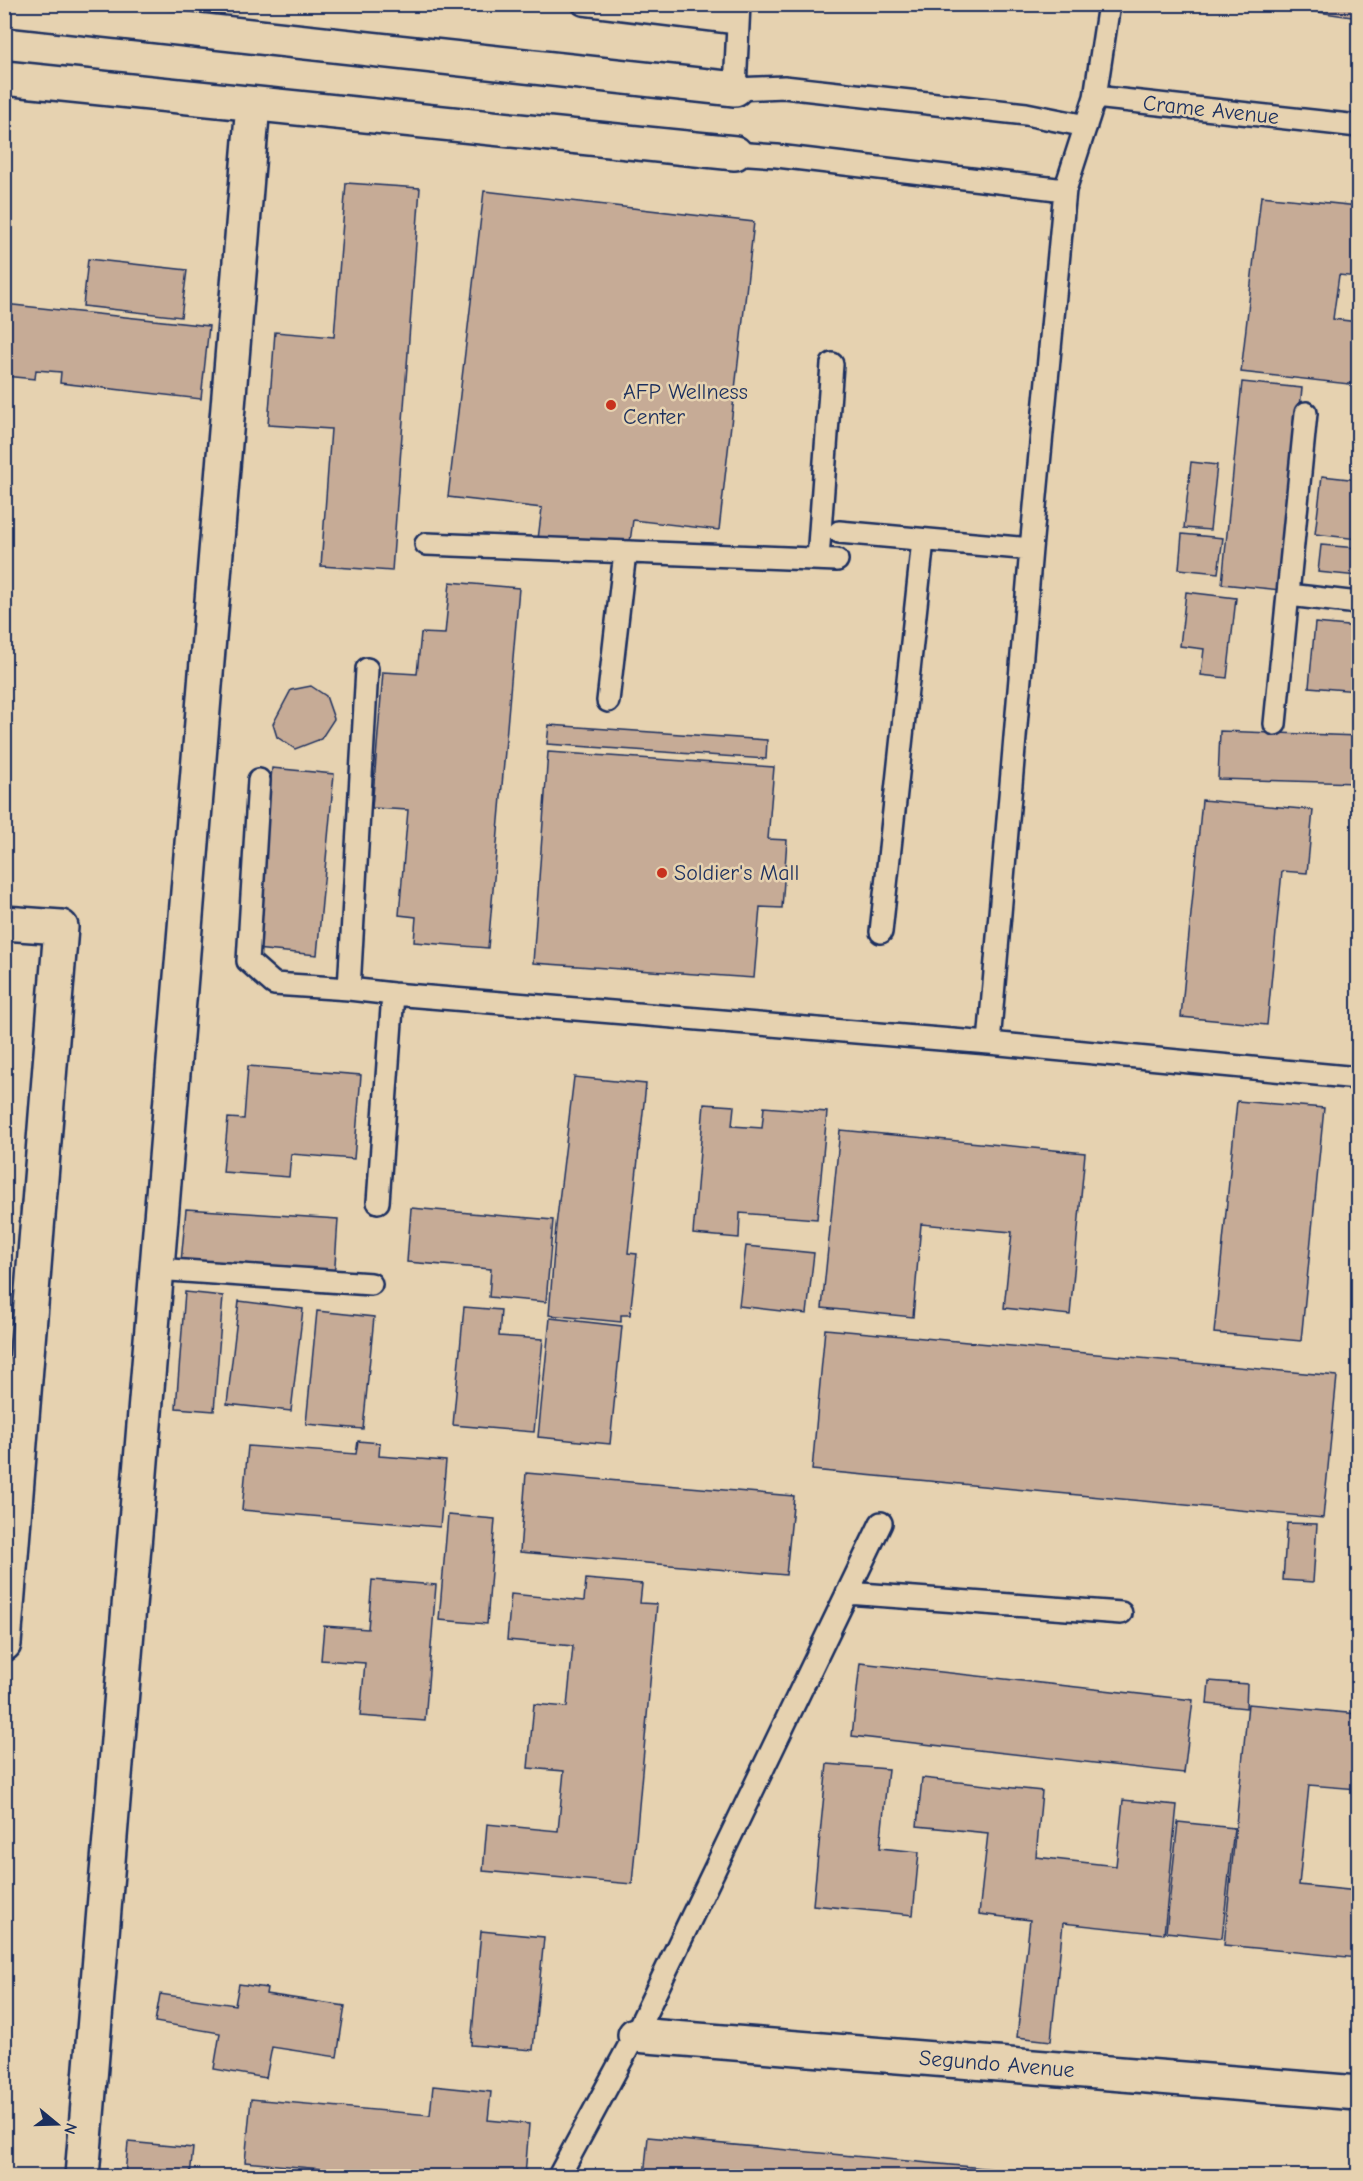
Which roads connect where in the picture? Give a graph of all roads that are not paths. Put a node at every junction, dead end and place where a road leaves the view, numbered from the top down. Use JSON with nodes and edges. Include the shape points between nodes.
{"nodes":[{"id":1,"x":583,"y":4,"type":"edge"},
{"id":2,"x":1109,"y":4,"type":"edge"},
{"id":3,"x":4,"y":9,"type":"edge"},
{"id":4,"x":738,"y":14,"type":"edge"},
{"id":5,"x":4,"y":78,"type":"edge"},
{"id":6,"x":735,"y":89,"type":"junction"},
{"id":7,"x":1095,"y":97,"type":"junction"},
{"id":8,"x":253,"y":104,"type":"junction"},
{"id":9,"x":1086,"y":126,"type":"junction"},
{"id":10,"x":1359,"y":126,"type":"edge"},
{"id":11,"x":735,"y":153,"type":"joint"},
{"id":12,"x":1065,"y":190,"type":"junction"},
{"id":13,"x":832,"y":364,"type":"dead end"},
{"id":14,"x":1306,"y":412,"type":"dead end"},
{"id":15,"x":839,"y":532,"type":"dead end"},
{"id":16,"x":923,"y":540,"type":"junction"},
{"id":17,"x":426,"y":544,"type":"dead end"},
{"id":18,"x":1031,"y":549,"type":"junction"},
{"id":19,"x":625,"y":552,"type":"junction"},
{"id":20,"x":1288,"y":595,"type":"junction"},
{"id":21,"x":1359,"y":603,"type":"edge"},
{"id":22,"x":367,"y":669,"type":"dead end"},
{"id":23,"x":608,"y":701,"type":"dead end"},
{"id":24,"x":1275,"y":724,"type":"dead end"},
{"id":25,"x":259,"y":780,"type":"dead end"},
{"id":26,"x":4,"y":923,"type":"edge"},
{"id":27,"x":881,"y":932,"type":"dead end"},
{"id":28,"x":349,"y":988,"type":"junction"},
{"id":29,"x":393,"y":994,"type":"junction"},
{"id":30,"x":989,"y":1043,"type":"junction"},
{"id":31,"x":1359,"y":1078,"type":"edge"},
{"id":32,"x":378,"y":1202,"type":"dead end"},
{"id":33,"x":156,"y":1269,"type":"junction"},
{"id":34,"x":371,"y":1284,"type":"dead end"},
{"id":35,"x":881,"y":1523,"type":"dead end"},
{"id":36,"x":847,"y":1593,"type":"junction"},
{"id":37,"x":1121,"y":1613,"type":"dead end"},
{"id":38,"x":4,"y":1644,"type":"edge"},
{"id":39,"x":635,"y":2035,"type":"junction"},
{"id":40,"x":1359,"y":2093,"type":"edge"},
{"id":41,"x":82,"y":2176,"type":"edge"},
{"id":42,"x":560,"y":2176,"type":"edge"}],
"edges":[{"from":1,"to":4,"type":"lane"},
{"from":2,"to":7,"type":"lane"},
{"from":3,"to":6,"type":"street"},
{"from":4,"to":6,"type":"lane"},
{"from":5,"to":8,"type":"street"},
{"from":6,"to":9,"type":"lane","via":[[796,89],[1026,114]]},
{"from":7,"to":9,"type":"lane"},
{"from":7,"to":10,"type":"lane","name":"Crame Avenue"},
{"from":8,"to":11,"type":"street"},
{"from":8,"to":33,"type":"street"},
{"from":9,"to":12,"type":"lane"},
{"from":11,"to":12,"type":"lane"},
{"from":12,"to":18,"type":"lane"},
{"from":13,"to":19,"type":"lane","via":[[827,559]]},
{"from":14,"to":20,"type":"lane"},
{"from":15,"to":16,"type":"lane"},
{"from":16,"to":18,"type":"lane"},
{"from":16,"to":27,"type":"lane"},
{"from":17,"to":19,"type":"lane"},
{"from":18,"to":30,"type":"lane"},
{"from":19,"to":23,"type":"lane"},
{"from":20,"to":21,"type":"lane"},
{"from":20,"to":24,"type":"lane"},
{"from":22,"to":28,"type":"lane"},
{"from":25,"to":28,"type":"lane","via":[[248,961],[274,984]]},
{"from":26,"to":38,"type":"street","via":[[61,927]]},
{"from":28,"to":29,"type":"lane"},
{"from":29,"to":30,"type":"lane"},
{"from":29,"to":32,"type":"lane"},
{"from":30,"to":31,"type":"lane"},
{"from":33,"to":34,"type":"lane"},
{"from":33,"to":41,"type":"street"},
{"from":35,"to":36,"type":"lane"},
{"from":36,"to":37,"type":"lane"},
{"from":36,"to":39,"type":"lane"},
{"from":39,"to":40,"type":"street","name":"Segundo Avenue"},
{"from":39,"to":42,"type":"lane"}]}
